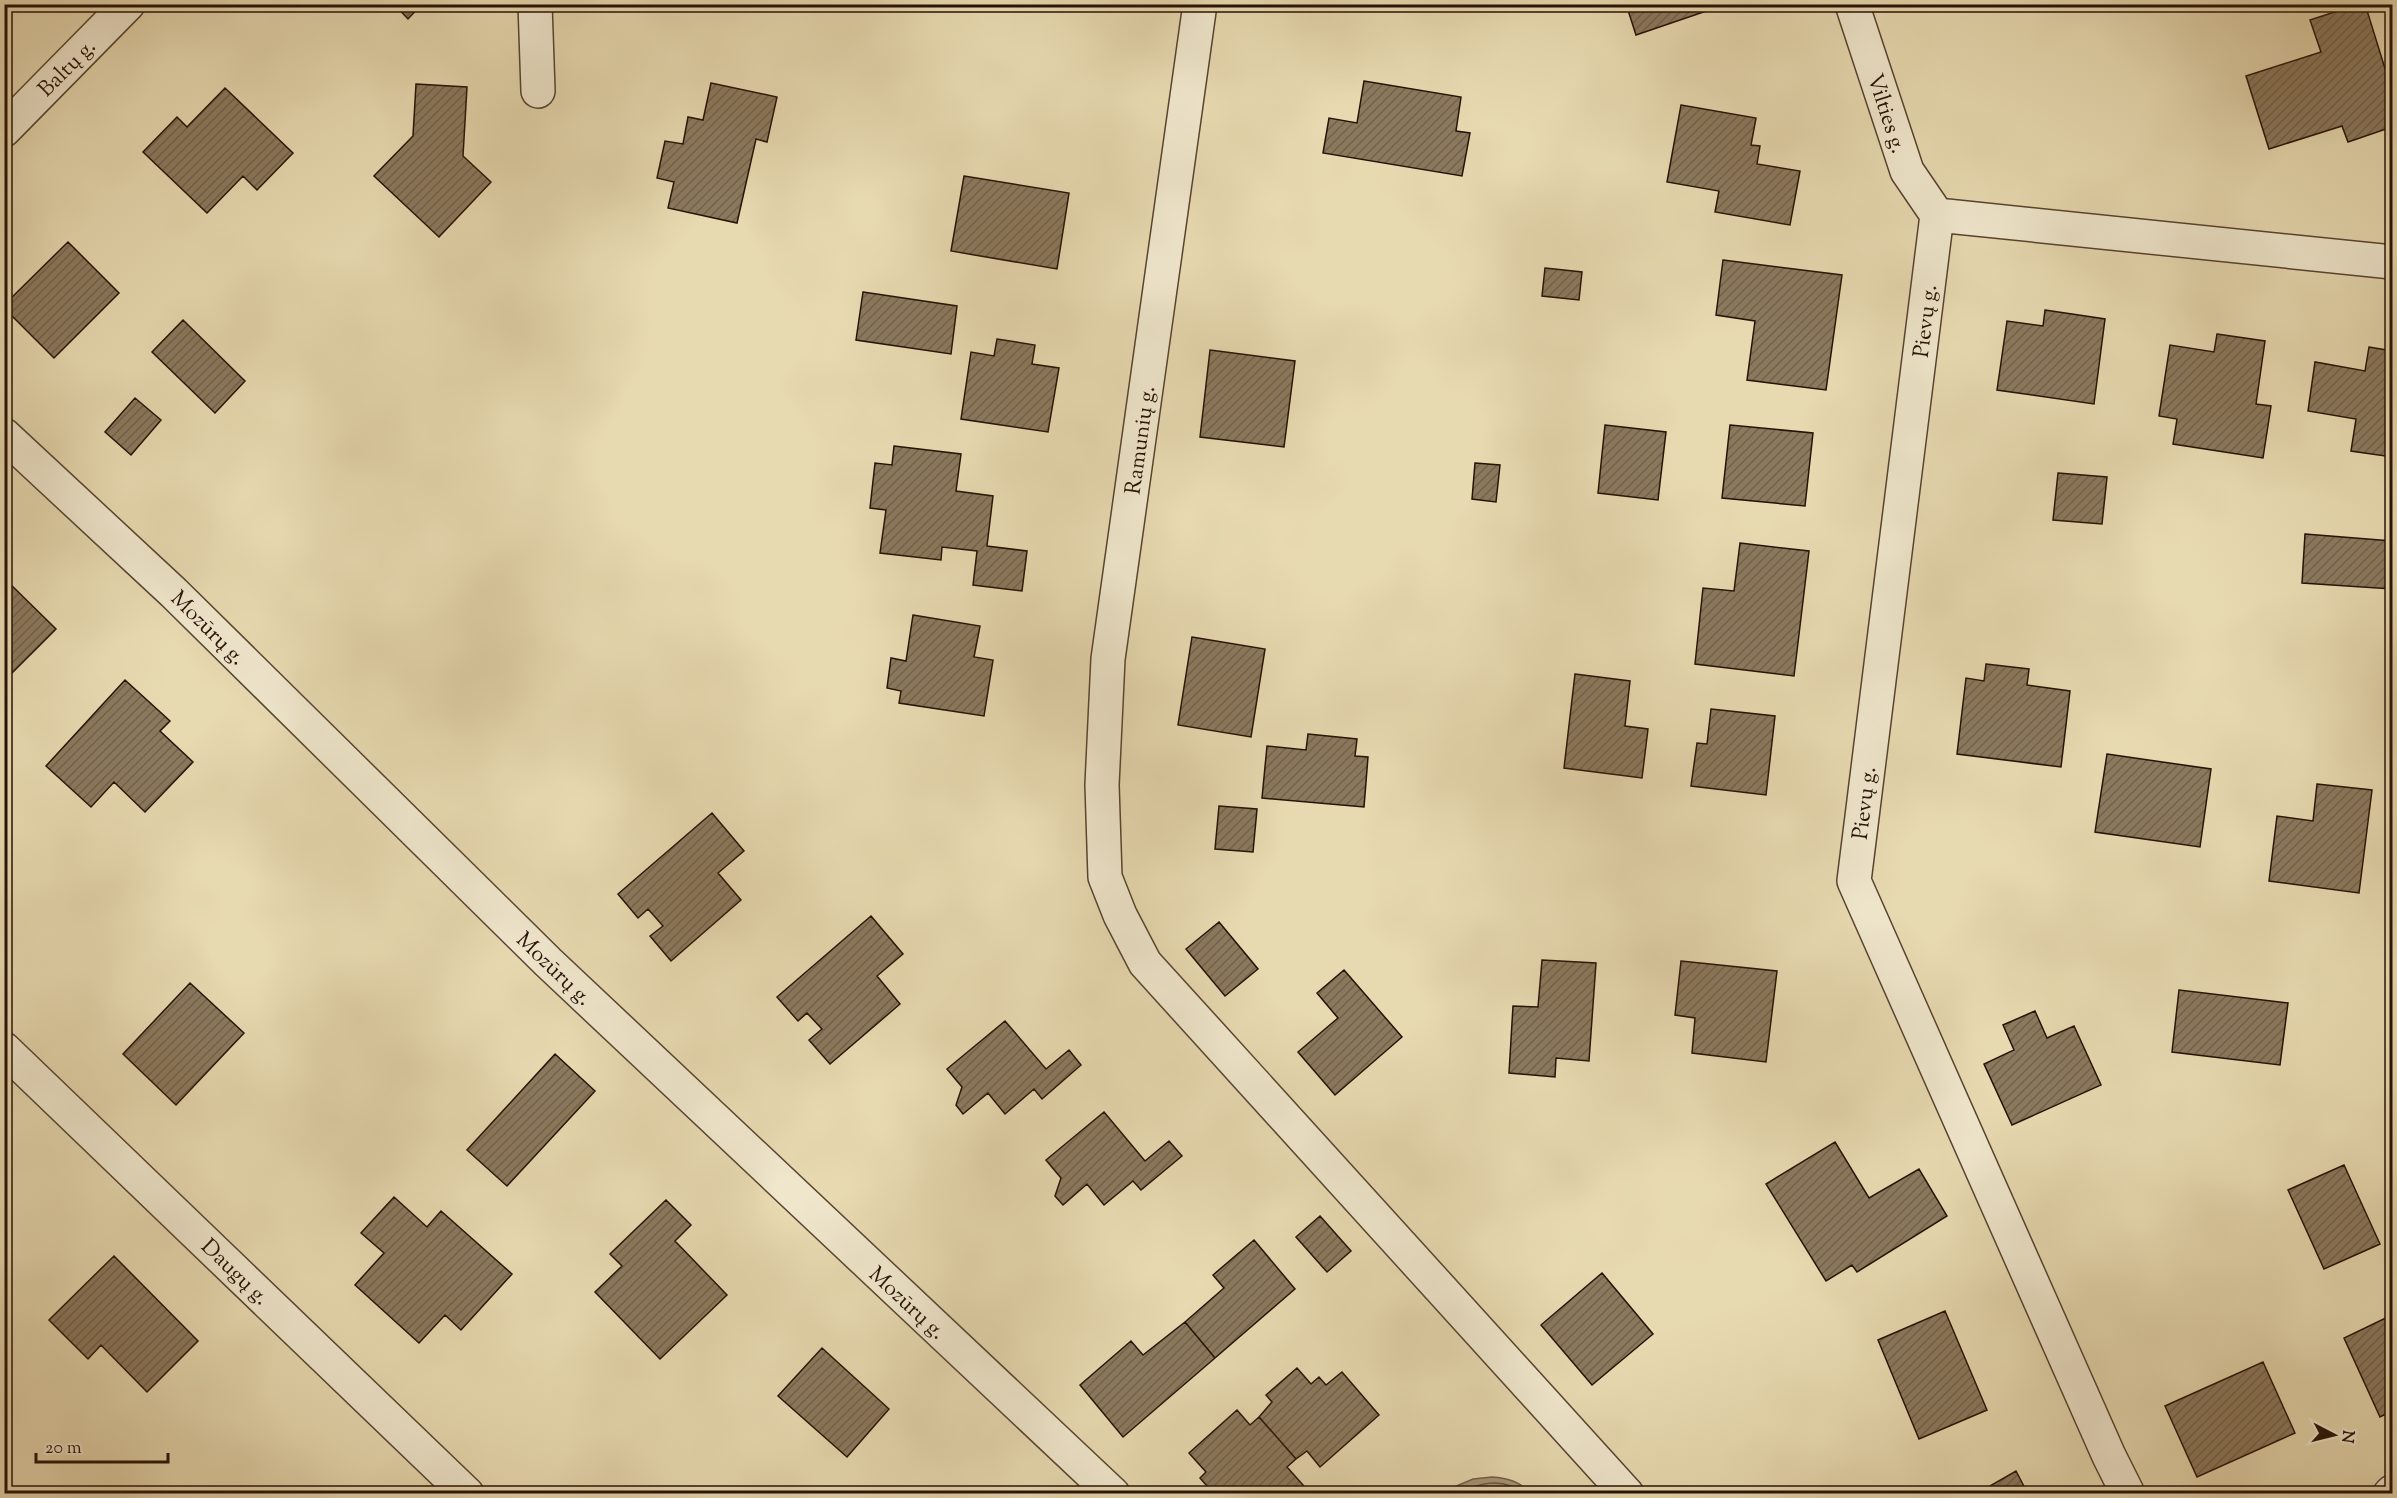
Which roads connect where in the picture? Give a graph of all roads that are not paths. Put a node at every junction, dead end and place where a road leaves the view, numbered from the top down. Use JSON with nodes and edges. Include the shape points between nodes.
{"nodes":[{"id":1,"x":128,"y":4,"type":"edge"},
{"id":2,"x":535,"y":4,"type":"edge"},
{"id":3,"x":1200,"y":4,"type":"edge"},
{"id":4,"x":1852,"y":4,"type":"edge"},
{"id":5,"x":538,"y":91,"type":"dead end"},
{"id":6,"x":11,"y":110,"type":"edge"},
{"id":7,"x":1937,"y":215,"type":"junction"},
{"id":8,"x":2392,"y":262,"type":"edge"},
{"id":9,"x":4,"y":435,"type":"edge"},
{"id":10,"x":4,"y":1049,"type":"edge"},
{"id":11,"x":467,"y":1494,"type":"edge"},
{"id":12,"x":1113,"y":1494,"type":"edge"},
{"id":13,"x":1627,"y":1494,"type":"edge"},
{"id":14,"x":2128,"y":1494,"type":"edge"}],
"edges":[{"from":1,"to":6,"type":"street","name":"Baltų g."},
{"from":2,"to":5,"type":"street"},
{"from":3,"to":13,"type":"street","name":"Ramunių g.","via":[[1108,659],[1102,784],[1105,877],[1145,963]]},
{"from":4,"to":7,"type":"street","name":"Vilties g.","via":[[1907,171]]},
{"from":7,"to":8,"type":"street"},
{"from":7,"to":14,"type":"street","name":"Pievų g.","via":[[1854,881]]},
{"from":9,"to":12,"type":"street","name":"Mozūrų g.","via":[[174,593],[548,962]]},
{"from":10,"to":11,"type":"street","name":"Daugų g."}]}
